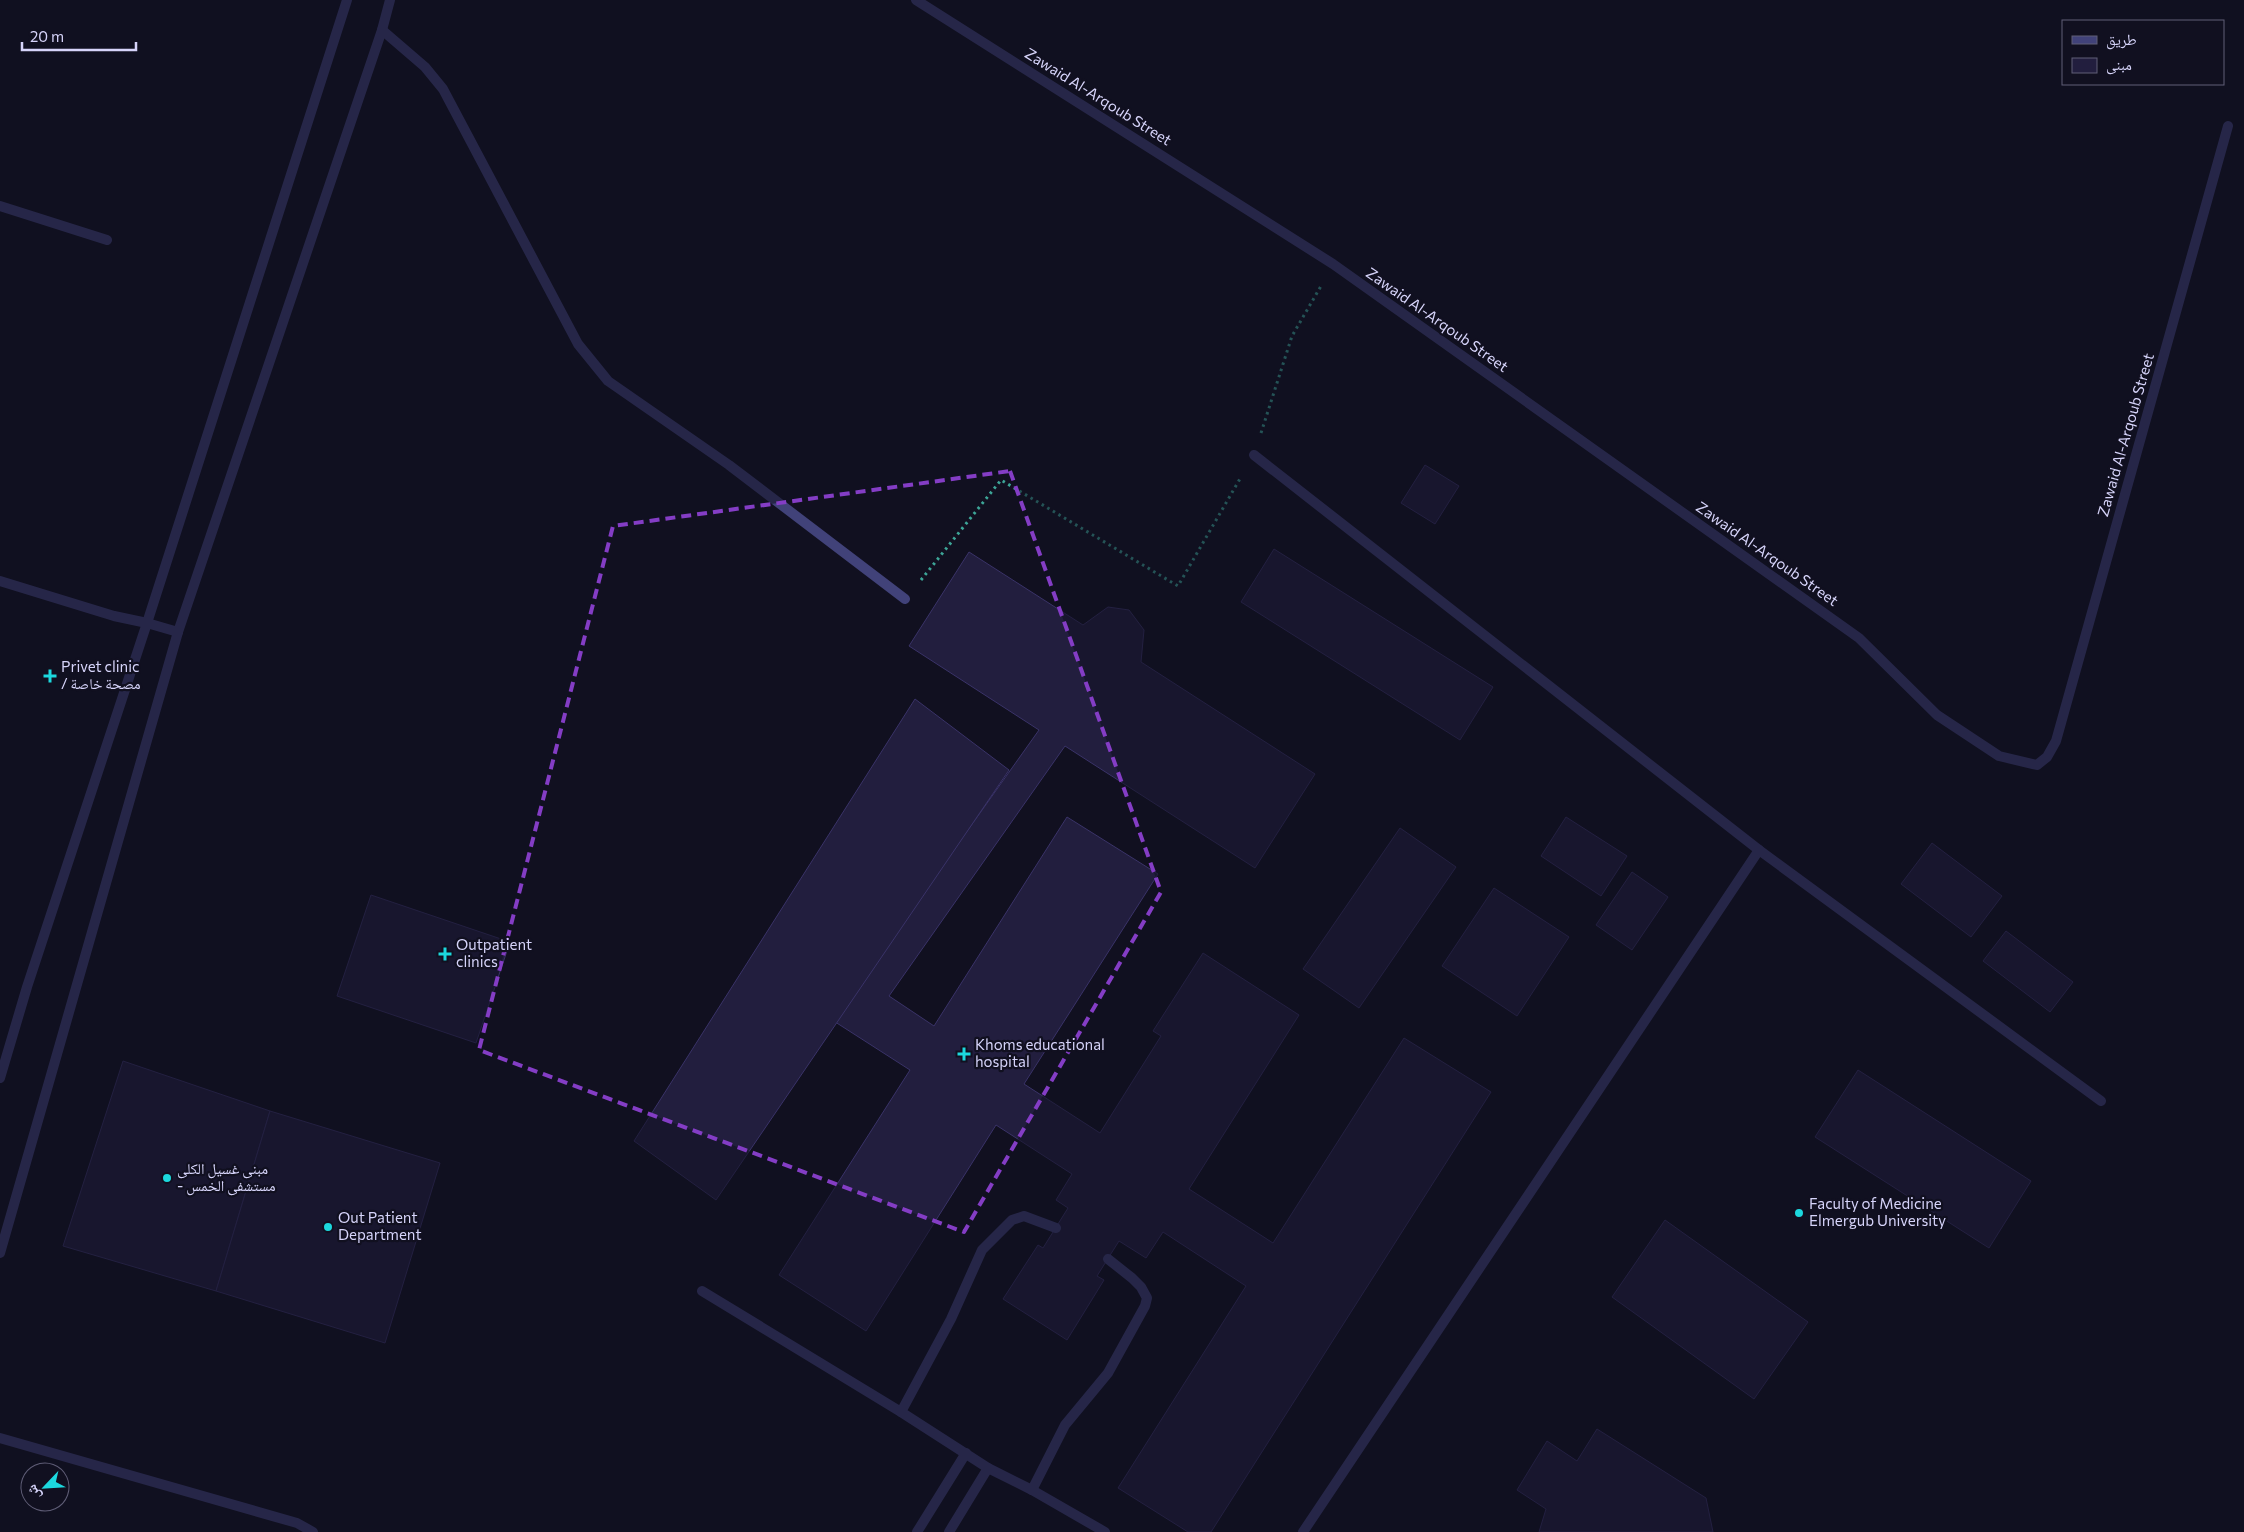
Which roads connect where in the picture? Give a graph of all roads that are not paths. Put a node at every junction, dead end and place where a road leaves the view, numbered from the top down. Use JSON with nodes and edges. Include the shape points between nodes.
{"nodes":[{"id":1,"x":346,"y":0,"type":"edge"},
{"id":2,"x":390,"y":0,"type":"edge"},
{"id":3,"x":916,"y":0,"type":"edge"},
{"id":4,"x":382,"y":30,"type":"junction"},
{"id":5,"x":2228,"y":126,"type":"dead end"},
{"id":6,"x":0,"y":206,"type":"edge"},
{"id":7,"x":107,"y":240,"type":"dead end"},
{"id":8,"x":1254,"y":455,"type":"road end"},
{"id":9,"x":0,"y":581,"type":"edge"},
{"id":10,"x":905,"y":599,"type":"road end"},
{"id":11,"x":147,"y":623,"type":"junction"},
{"id":12,"x":178,"y":632,"type":"junction"},
{"id":13,"x":1760,"y":850,"type":"junction"},
{"id":14,"x":0,"y":1078,"type":"edge"},
{"id":15,"x":2101,"y":1101,"type":"dead end"},
{"id":16,"x":1056,"y":1228,"type":"dead end"},
{"id":17,"x":0,"y":1253,"type":"edge"},
{"id":18,"x":1108,"y":1259,"type":"dead end"},
{"id":19,"x":702,"y":1290,"type":"dead end"},
{"id":20,"x":901,"y":1412,"type":"junction"},
{"id":21,"x":0,"y":1438,"type":"edge"},
{"id":22,"x":966,"y":1454,"type":"junction"},
{"id":23,"x":988,"y":1468,"type":"junction"},
{"id":24,"x":1032,"y":1490,"type":"junction"},
{"id":25,"x":313,"y":1532,"type":"edge"},
{"id":26,"x":917,"y":1532,"type":"edge"},
{"id":27,"x":949,"y":1532,"type":"edge"},
{"id":28,"x":1105,"y":1532,"type":"edge"},
{"id":29,"x":1303,"y":1532,"type":"edge"}],
"edges":[{"from":1,"to":11,"type":"street"},
{"from":2,"to":4,"type":"street"},
{"from":3,"to":5,"type":"street","name":"Zawaid Al-Arqoub Street","via":[[1334,264],[1859,638],[1938,714],[1999,756],[2037,764],[2047,758],[2056,741]]},
{"from":4,"to":10,"type":"street","via":[[425,67],[443,89],[578,344],[608,380],[729,465]]},
{"from":4,"to":12,"type":"street"},
{"from":6,"to":7,"type":"street"},
{"from":8,"to":13,"type":"street"},
{"from":9,"to":11,"type":"street"},
{"from":11,"to":12,"type":"street"},
{"from":11,"to":14,"type":"street"},
{"from":12,"to":17,"type":"street"},
{"from":13,"to":15,"type":"street"},
{"from":13,"to":29,"type":"street"},
{"from":16,"to":20,"type":"street","via":[[1032,1218],[1020,1217],[1012,1220],[982,1250],[951,1319]]},
{"from":18,"to":24,"type":"street","via":[[1141,1287],[1147,1298],[1145,1306],[1108,1373],[1065,1425]]},
{"from":19,"to":20,"type":"street"},
{"from":20,"to":22,"type":"street"},
{"from":21,"to":25,"type":"street","via":[[298,1523]]},
{"from":22,"to":23,"type":"street"},
{"from":22,"to":26,"type":"street"},
{"from":23,"to":24,"type":"street"},
{"from":23,"to":27,"type":"street"},
{"from":24,"to":28,"type":"street"}]}
